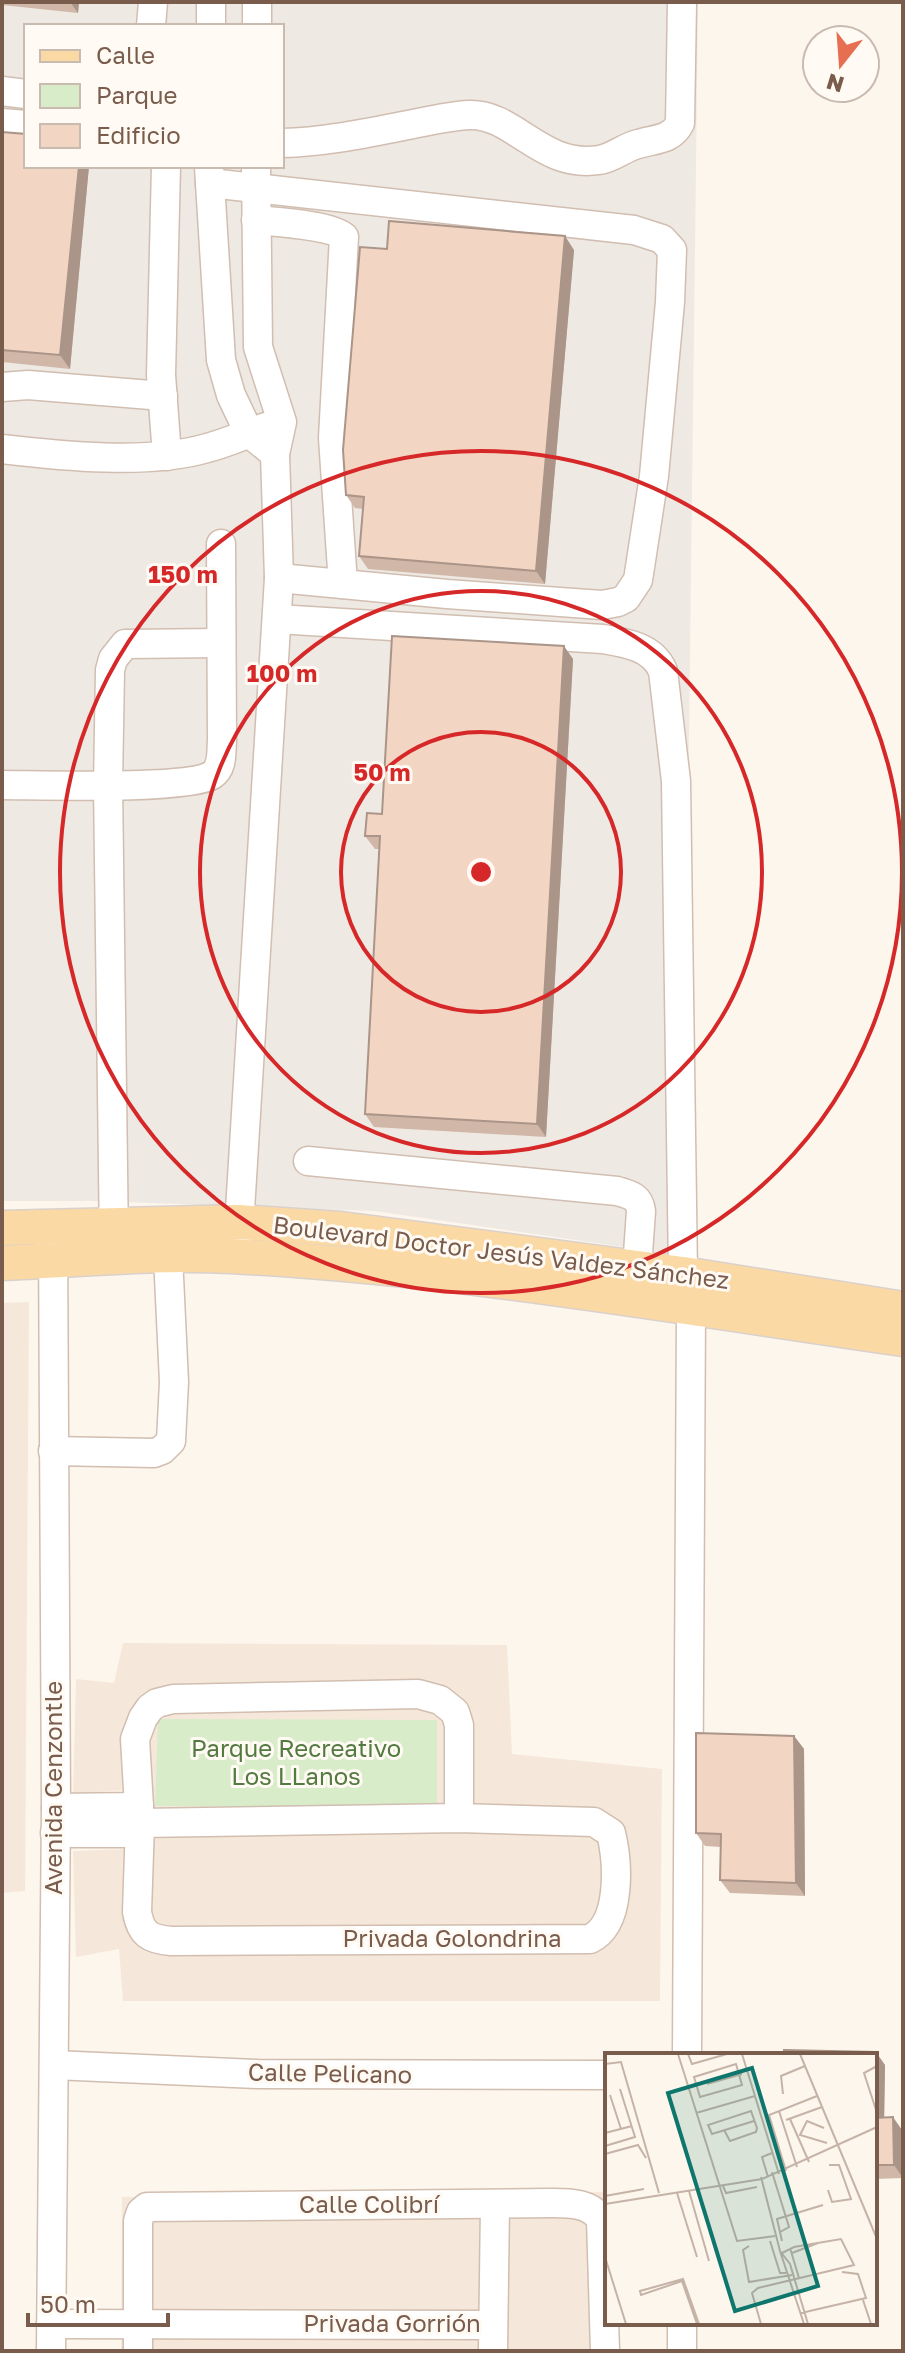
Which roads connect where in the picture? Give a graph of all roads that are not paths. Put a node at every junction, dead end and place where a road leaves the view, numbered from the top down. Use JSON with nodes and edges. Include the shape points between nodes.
{"nodes":[{"id":1,"x":153,"y":2,"type":"edge"},
{"id":2,"x":211,"y":2,"type":"edge"},
{"id":3,"x":257,"y":2,"type":"edge"},
{"id":4,"x":682,"y":2,"type":"edge"},
{"id":5,"x":151,"y":24,"type":"edge"},
{"id":6,"x":211,"y":24,"type":"edge"},
{"id":7,"x":257,"y":24,"type":"edge"},
{"id":8,"x":2,"y":91,"type":"edge"},
{"id":9,"x":24,"y":94,"type":"edge"},
{"id":10,"x":2,"y":123,"type":"edge"},
{"id":11,"x":24,"y":125,"type":"edge"},
{"id":12,"x":284,"y":143,"type":"edge"},
{"id":13,"x":166,"y":168,"type":"edge"},
{"id":14,"x":210,"y":174,"type":"edge"},
{"id":15,"x":256,"y":176,"type":"edge"},
{"id":16,"x":256,"y":220,"type":"junction"},
{"id":17,"x":2,"y":387,"type":"edge"},
{"id":18,"x":163,"y":396,"type":"junction"},
{"id":19,"x":282,"y":422,"type":"junction"},
{"id":20,"x":249,"y":433,"type":"junction"},
{"id":21,"x":2,"y":449,"type":"edge"},
{"id":22,"x":275,"y":454,"type":"junction"},
{"id":23,"x":167,"y":456,"type":"junction"},
{"id":24,"x":221,"y":544,"type":"dead end"},
{"id":25,"x":279,"y":578,"type":"junction"},
{"id":26,"x":343,"y":584,"type":"junction"},
{"id":27,"x":277,"y":619,"type":"junction"},
{"id":28,"x":221,"y":643,"type":"junction"},
{"id":29,"x":2,"y":785,"type":"edge"},
{"id":30,"x":108,"y":785,"type":"junction"},
{"id":31,"x":308,"y":1161,"type":"dead end"},
{"id":32,"x":167,"y":1222,"type":"junction"},
{"id":33,"x":239,"y":1222,"type":"junction"},
{"id":34,"x":113,"y":1223,"type":"junction"},
{"id":35,"x":53,"y":1226,"type":"junction"},
{"id":36,"x":2,"y":1228,"type":"edge"},
{"id":37,"x":167,"y":1257,"type":"junction"},
{"id":38,"x":238,"y":1257,"type":"junction"},
{"id":39,"x":114,"y":1258,"type":"junction"},
{"id":40,"x":54,"y":1261,"type":"junction"},
{"id":41,"x":2,"y":1263,"type":"edge"},
{"id":42,"x":637,"y":1268,"type":"junction"},
{"id":43,"x":683,"y":1274,"type":"junction"},
{"id":44,"x":691,"y":1308,"type":"junction"},
{"id":45,"x":903,"y":1309,"type":"edge"},
{"id":46,"x":903,"y":1339,"type":"edge"},
{"id":47,"x":53,"y":1451,"type":"junction"},
{"id":48,"x":459,"y":1818,"type":"junction"},
{"id":49,"x":56,"y":1820,"type":"junction"},
{"id":50,"x":140,"y":1821,"type":"junction"},
{"id":51,"x":687,"y":2053,"type":"edge"},
{"id":52,"x":54,"y":2065,"type":"junction"},
{"id":53,"x":605,"y":2075,"type":"edge"},
{"id":54,"x":495,"y":2205,"type":"junction"},
{"id":55,"x":682,"y":2325,"type":"edge"},
{"id":56,"x":138,"y":2337,"type":"edge"},
{"id":57,"x":51,"y":2338,"type":"edge"},
{"id":58,"x":493,"y":2338,"type":"edge"},
{"id":59,"x":605,"y":2351,"type":"edge"},
{"id":60,"x":682,"y":2351,"type":"edge"}],
"edges":[{"from":1,"to":5,"type":"street"},
{"from":2,"to":6,"type":"street"},
{"from":3,"to":7,"type":"street"},
{"from":4,"to":12,"type":"street","via":[[680,123],[665,138],[602,160],[571,159],[542,149],[491,119],[469,115],[344,138]]},
{"from":8,"to":9,"type":"street"},
{"from":10,"to":11,"type":"street"},
{"from":13,"to":18,"type":"street"},
{"from":14,"to":15,"type":"street"},
{"from":14,"to":20,"type":"street","via":[[221,360]]},
{"from":15,"to":16,"type":"street"},
{"from":15,"to":26,"type":"street","via":[[634,230],[662,239],[672,250],[653,488],[638,580],[626,598],[602,605]]},
{"from":16,"to":19,"type":"street","via":[[258,347]]},
{"from":16,"to":26,"type":"street","via":[[327,228],[344,237],[333,438]]},
{"from":17,"to":18,"type":"street"},
{"from":18,"to":23,"type":"street"},
{"from":19,"to":20,"type":"street"},
{"from":19,"to":22,"type":"street"},
{"from":20,"to":22,"type":"street"},
{"from":20,"to":23,"type":"street"},
{"from":21,"to":23,"type":"street"},
{"from":22,"to":25,"type":"street"},
{"from":24,"to":28,"type":"street"},
{"from":25,"to":26,"type":"street"},
{"from":25,"to":27,"type":"street"},
{"from":27,"to":33,"type":"street"},
{"from":27,"to":43,"type":"street","via":[[603,639],[642,649],[661,666],[676,781]]},
{"from":28,"to":30,"type":"street","via":[[222,741],[216,772],[170,782]]},
{"from":28,"to":30,"type":"street","via":[[134,642],[119,649],[110,670]]},
{"from":29,"to":30,"type":"street"},
{"from":30,"to":34,"type":"street"},
{"from":31,"to":42,"type":"street","via":[[633,1196],[641,1211]]},
{"from":32,"to":33,"type":"main road","name":"Boulevard Doctor Jesús Valdez Sánchez"},
{"from":32,"to":34,"type":"main road","name":"Boulevard Doctor Jesús Valdez Sánchez"},
{"from":32,"to":37,"type":"street"},
{"from":33,"to":38,"type":"street"},
{"from":33,"to":42,"type":"main road","name":"Boulevard Doctor Jesús Valdez Sánchez","via":[[425,1238]]},
{"from":34,"to":35,"type":"main road","name":"Boulevard Doctor Jesús Valdez Sánchez"},
{"from":34,"to":39,"type":"street"},
{"from":35,"to":36,"type":"main road","name":"Boulevard Doctor Jesús Valdez Sánchez"},
{"from":35,"to":40,"type":"street","name":"Avenida Cenzontle"},
{"from":37,"to":38,"type":"main road","name":"Boulevard Doctor Jesús Valdez Sánchez"},
{"from":37,"to":39,"type":"main road","name":"Boulevard Doctor Jesús Valdez Sánchez"},
{"from":37,"to":47,"type":"street","via":[[174,1382],[171,1441],[154,1453]]},
{"from":38,"to":44,"type":"main road","name":"Boulevard Doctor Jesús Valdez Sánchez","via":[[476,1279]]},
{"from":39,"to":40,"type":"main road","name":"Boulevard Doctor Jesús Valdez Sánchez"},
{"from":40,"to":41,"type":"main road","name":"Boulevard Doctor Jesús Valdez Sánchez"},
{"from":40,"to":47,"type":"street","name":"Avenida Cenzontle"},
{"from":42,"to":43,"type":"main road","name":"Boulevard Doctor Jesús Valdez Sánchez"},
{"from":43,"to":44,"type":"street"},
{"from":43,"to":45,"type":"main road","name":"Boulevard Doctor Jesús Valdez Sánchez"},
{"from":44,"to":46,"type":"main road","name":"Boulevard Doctor Jesús Valdez Sánchez"},
{"from":44,"to":51,"type":"street"},
{"from":47,"to":49,"type":"street","name":"Avenida Cenzontle"},
{"from":48,"to":50,"type":"street","name":"Privada Golondrina"},
{"from":48,"to":50,"type":"street","name":"Privada Golondrina","via":[[455,1712],[440,1700],[418,1694],[157,1703],[146,1712],[135,1739]]},
{"from":48,"to":50,"type":"street","name":"Privada Golondrina","via":[[578,1820],[608,1828],[614,1848],[608,1925],[590,1939],[159,1940],[140,1926],[137,1912]]},
{"from":49,"to":50,"type":"street","name":"Privada Golondrina"},
{"from":49,"to":52,"type":"street","name":"Avenida Cenzontle"},
{"from":52,"to":53,"type":"street","name":"Calle Pelicano","via":[[258,2074]]},
{"from":52,"to":57,"type":"street","name":"Avenida Cenzontle"},
{"from":54,"to":56,"type":"street","name":"Calle Colibrí","via":[[147,2207],[138,2221]]},
{"from":54,"to":58,"type":"street"},
{"from":54,"to":59,"type":"street","name":"Calle Colibrí","via":[[569,2203],[598,2214],[603,2228]]},
{"from":55,"to":60,"type":"street"},
{"from":56,"to":57,"type":"street","name":"Privada Gorrión"},
{"from":56,"to":58,"type":"street","name":"Privada Gorrión"}]}
